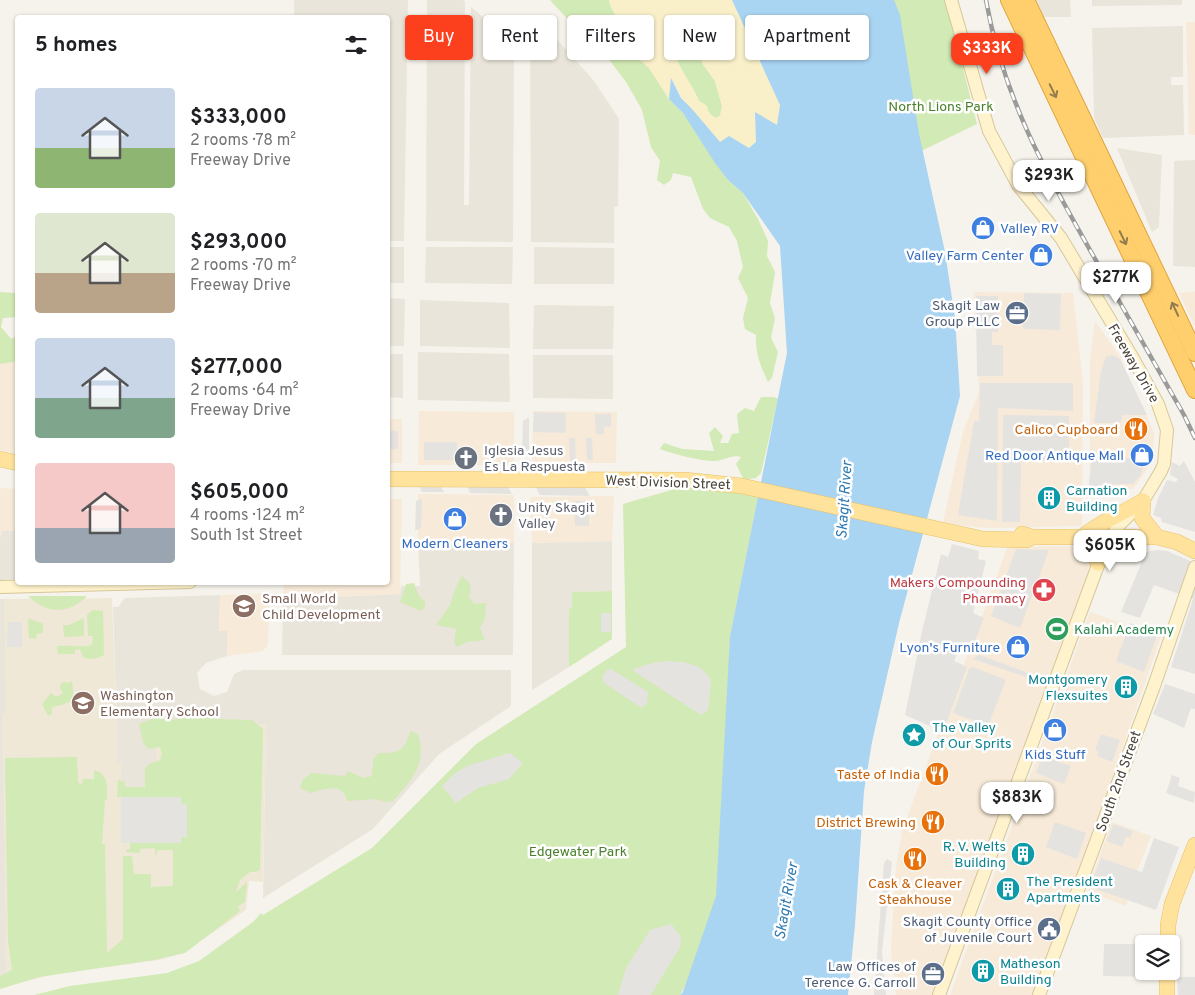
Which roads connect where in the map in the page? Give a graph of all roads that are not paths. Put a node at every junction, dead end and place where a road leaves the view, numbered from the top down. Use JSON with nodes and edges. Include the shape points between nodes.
{"nodes":[{"id":1,"x":951,"y":0,"type":"edge"},
{"id":2,"x":1009,"y":0,"type":"edge"},
{"id":3,"x":1026,"y":0,"type":"edge"},
{"id":4,"x":1195,"y":353,"type":"edge"},
{"id":5,"x":1195,"y":390,"type":"edge"},
{"id":6,"x":0,"y":459,"type":"edge"},
{"id":7,"x":15,"y":462,"type":"edge"},
{"id":8,"x":390,"y":479,"type":"edge"},
{"id":9,"x":1143,"y":501,"type":"junction"},
{"id":10,"x":1082,"y":537,"type":"junction"},
{"id":11,"x":1111,"y":537,"type":"junction"},
{"id":12,"x":1157,"y":537,"type":"junction"},
{"id":13,"x":1195,"y":551,"type":"edge"},
{"id":14,"x":1098,"y":563,"type":"junction"},
{"id":15,"x":1195,"y":567,"type":"edge"},
{"id":16,"x":76,"y":585,"type":"edge"},
{"id":17,"x":0,"y":587,"type":"edge"},
{"id":18,"x":1195,"y":845,"type":"edge"},
{"id":19,"x":1168,"y":935,"type":"edge"},
{"id":20,"x":1167,"y":980,"type":"edge"},
{"id":21,"x":940,"y":995,"type":"edge"},
{"id":22,"x":1039,"y":995,"type":"edge"},
{"id":23,"x":1167,"y":995,"type":"edge"}],
"edges":[{"from":1,"to":9,"type":"street","name":"Freeway Drive","via":[[989,131],[1018,185],[1061,238],[1158,404],[1167,430],[1164,464]]},
{"from":2,"to":5,"type":"highway","one_way":true},
{"from":4,"to":3,"type":"highway","one_way":true},
{"from":6,"to":7,"type":"main road"},
{"from":8,"to":10,"type":"main road","name":"West Division Street","via":[[712,482],[983,539]]},
{"from":9,"to":10,"type":"main road"},
{"from":9,"to":11,"type":"street","name":"Freeway Drive","via":[[1118,525]]},
{"from":9,"to":12,"type":"main road","via":[[1142,518]]},
{"from":10,"to":11,"type":"main road","name":"West Division Street"},
{"from":10,"to":14,"type":"main road"},
{"from":11,"to":12,"type":"main road","name":"West Division Street"},
{"from":11,"to":14,"type":"street","name":"Freeway Drive"},
{"from":12,"to":13,"type":"main road","name":"West Division Street"},
{"from":14,"to":21,"type":"street","name":"Freeway Drive"},
{"from":15,"to":22,"type":"street","name":"South 2nd Street"},
{"from":16,"to":17,"type":"street"},
{"from":18,"to":19,"type":"main road","via":[[1172,904]]},
{"from":20,"to":23,"type":"main road"}]}
